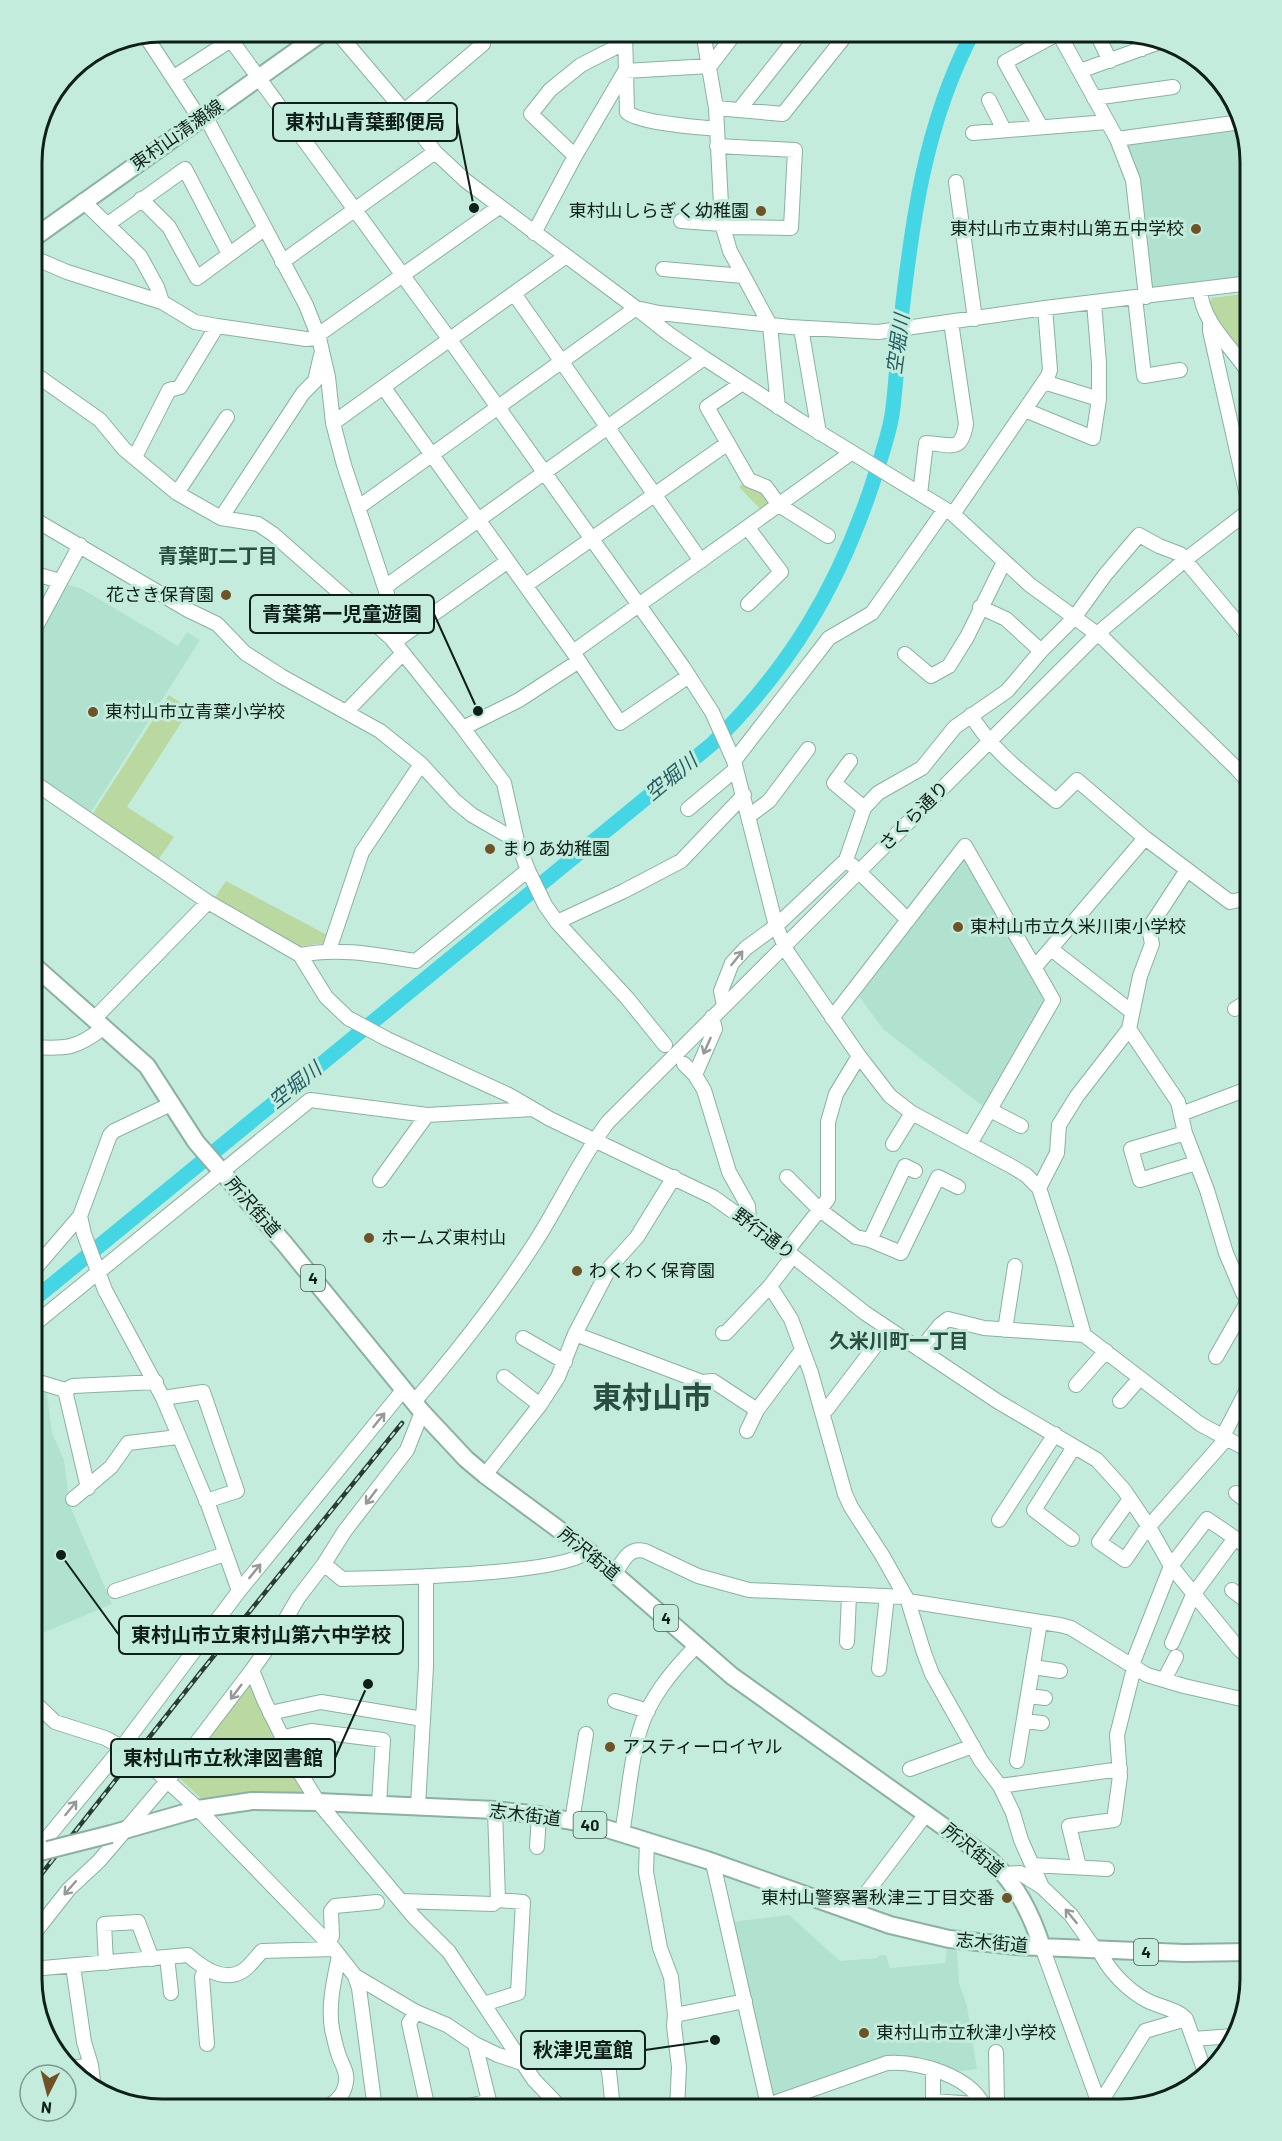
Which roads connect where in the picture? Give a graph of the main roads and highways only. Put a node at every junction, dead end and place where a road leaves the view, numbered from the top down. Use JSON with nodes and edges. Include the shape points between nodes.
{"nodes":[{"id":1,"x":309,"y":42,"type":"edge"},
{"id":2,"x":42,"y":232,"type":"edge"},
{"id":3,"x":42,"y":973,"type":"edge"},
{"id":4,"x":42,"y":1852,"type":"edge"},
{"id":5,"x":1042,"y":1947,"type":"junction"},
{"id":6,"x":1240,"y":1952,"type":"edge"}],
"edges":[{"from":1,"to":2,"type":"main road","name":"東村山清瀬線"},
{"from":3,"to":5,"type":"main road","name":"所沢街道","number":"4","via":[[147,1066],[199,1145],[452,1445],[485,1475],[588,1551],[732,1676],[989,1858],[1016,1888]]},
{"from":4,"to":5,"type":"main road","name":"志木街道","number":"40","bridge":true,"via":[[198,1809],[252,1802],[495,1810],[622,1833],[921,1933]]},
{"from":5,"to":6,"type":"main road","number":"4"}]}
